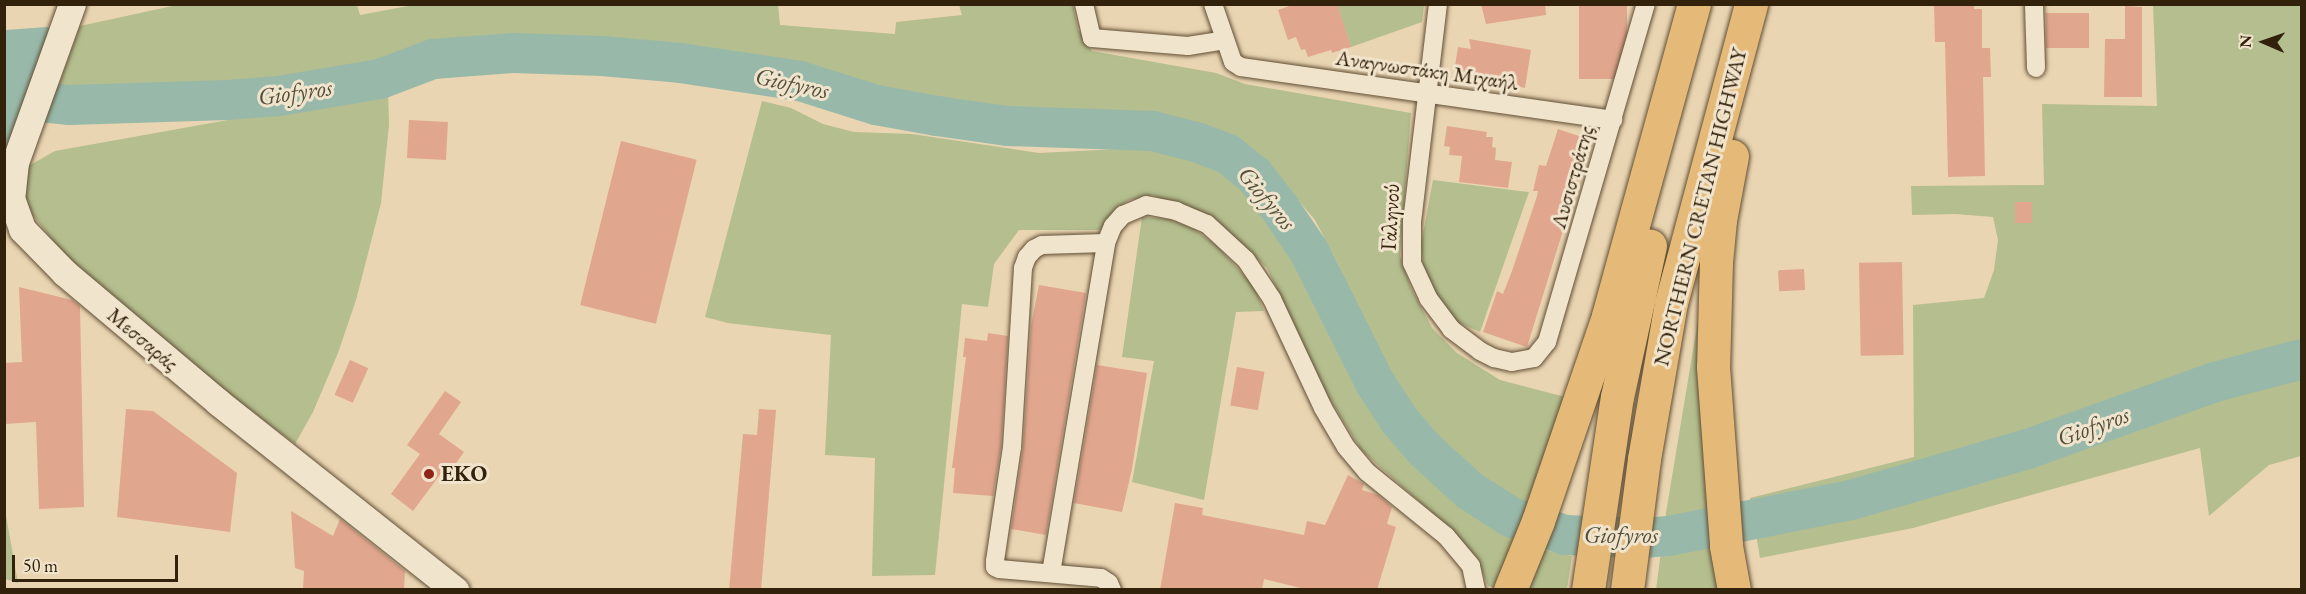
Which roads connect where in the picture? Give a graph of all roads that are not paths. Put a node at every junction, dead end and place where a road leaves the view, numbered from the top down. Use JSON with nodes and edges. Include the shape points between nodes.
{"nodes":[{"id":1,"x":72,"y":4,"type":"edge"},
{"id":2,"x":1084,"y":4,"type":"edge"},
{"id":3,"x":1213,"y":4,"type":"edge"},
{"id":4,"x":1438,"y":4,"type":"edge"},
{"id":5,"x":1646,"y":4,"type":"edge"},
{"id":6,"x":1694,"y":4,"type":"edge"},
{"id":7,"x":1712,"y":4,"type":"edge"},
{"id":8,"x":1752,"y":4,"type":"edge"},
{"id":9,"x":2034,"y":4,"type":"edge"},
{"id":10,"x":1224,"y":40,"type":"junction"},
{"id":11,"x":2036,"y":68,"type":"dead end"},
{"id":12,"x":1426,"y":95,"type":"junction"},
{"id":13,"x":1613,"y":120,"type":"junction"},
{"id":14,"x":1106,"y":243,"type":"junction"},
{"id":15,"x":1534,"y":358,"type":"joint"},
{"id":16,"x":1051,"y":573,"type":"junction"},
{"id":17,"x":1732,"y":586,"type":"edge"},
{"id":18,"x":455,"y":590,"type":"edge"},
{"id":19,"x":1112,"y":590,"type":"edge"},
{"id":20,"x":1476,"y":590,"type":"edge"},
{"id":21,"x":1510,"y":590,"type":"edge"},
{"id":22,"x":1588,"y":590,"type":"edge"},
{"id":23,"x":1626,"y":590,"type":"edge"}],
"edges":[{"from":1,"to":18,"type":"street","name":"Μεσσαράς","via":[[15,162],[13,209],[22,229],[43,252],[247,426]]},
{"from":2,"to":10,"type":"street","via":[[1092,38],[1188,46]]},
{"from":3,"to":10,"type":"street"},
{"from":4,"to":12,"type":"street","name":"Γαληνού"},
{"from":5,"to":13,"type":"street","name":"Λυσιστράτης"},
{"from":6,"to":21,"type":"highway","via":[[1637,216],[1570,429]]},
{"from":7,"to":22,"type":"highway","name":"NORTHERN CRETAN HIGHWAY","via":[[1626,346]]},
{"from":8,"to":17,"type":"highway","via":[[1715,273],[1713,367]]},
{"from":8,"to":23,"type":"highway","name":"NORTHERN CRETAN HIGHWAY","via":[[1671,303]]},
{"from":9,"to":11,"type":"street"},
{"from":10,"to":12,"type":"street","name":"Αναγνωστάκη Μιχαήλ","via":[[1235,65]]},
{"from":12,"to":13,"type":"street","name":"Αναγνωστάκη Μιχαήλ"},
{"from":12,"to":15,"type":"street","name":"Γαληνού","via":[[1410,240],[1414,272],[1438,312],[1470,345],[1501,360],[1522,362]]},
{"from":13,"to":15,"type":"street","name":"Λυσιστράτης","via":[[1550,333],[1544,349]]},
{"from":14,"to":16,"type":"street"},
{"from":14,"to":16,"type":"street","via":[[1042,245],[1027,257],[1023,268],[1012,447],[995,567]]},
{"from":14,"to":20,"type":"street","via":[[1123,215],[1146,205],[1176,211],[1216,231],[1246,260],[1272,299],[1323,408],[1346,447],[1367,472],[1446,536],[1471,566]]},
{"from":16,"to":19,"type":"street","via":[[1101,578]]}]}
